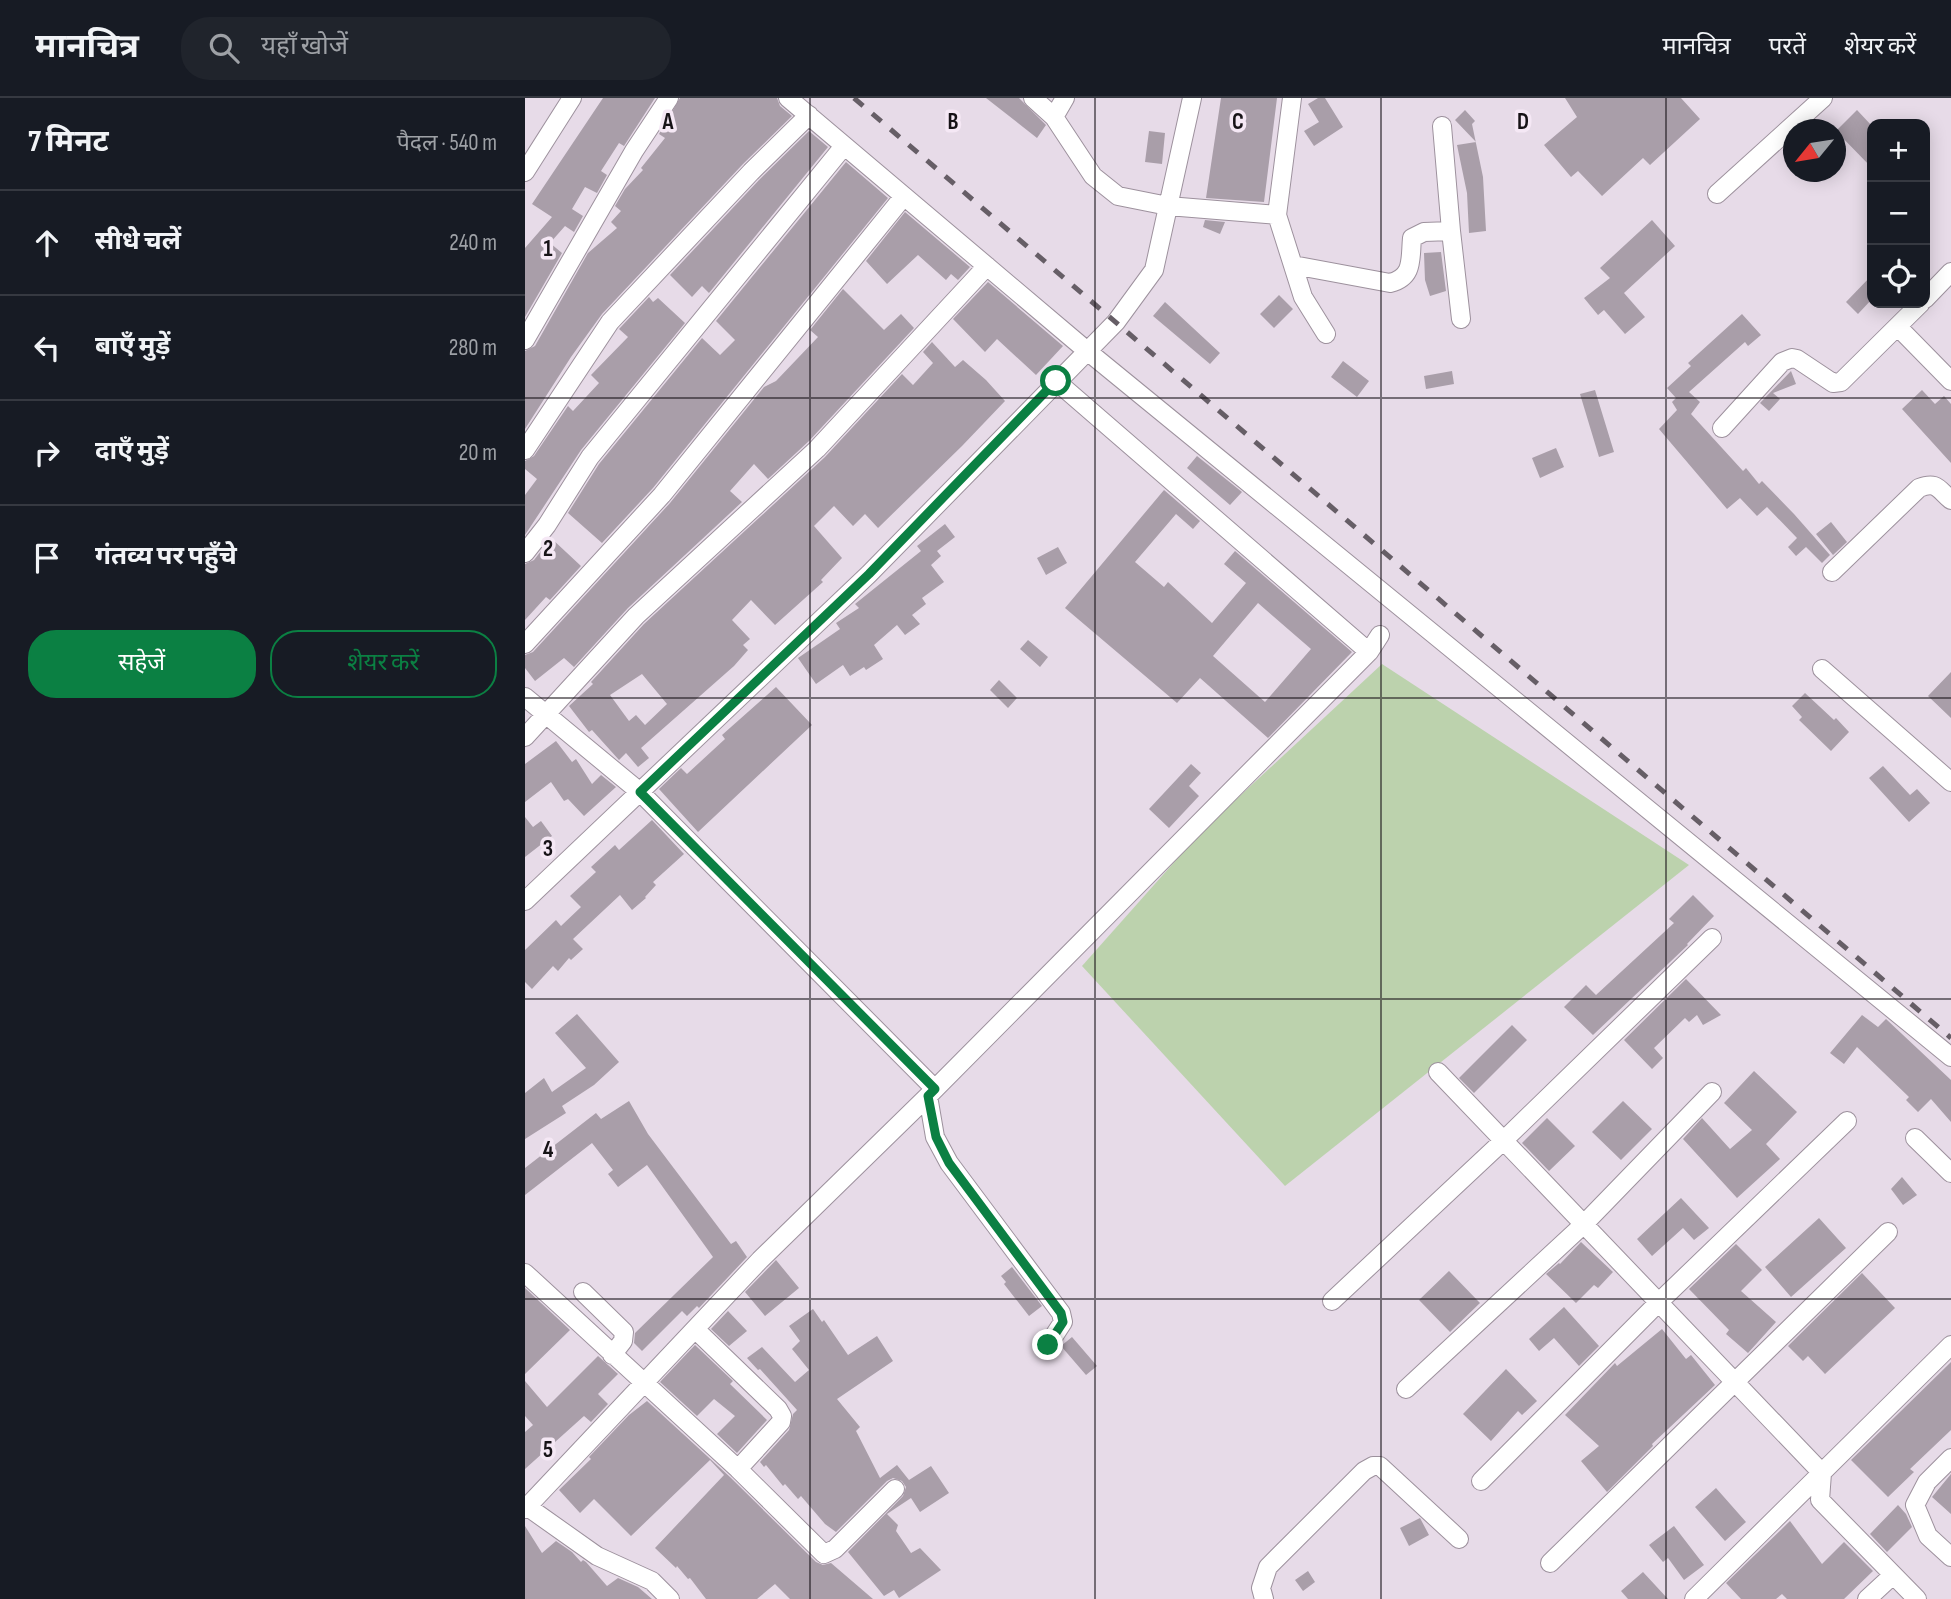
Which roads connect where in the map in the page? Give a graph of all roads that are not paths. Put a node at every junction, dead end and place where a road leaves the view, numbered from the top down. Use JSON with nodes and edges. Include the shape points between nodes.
{"nodes":[{"id":1,"x":572,"y":98,"type":"edge"},
{"id":2,"x":669,"y":98,"type":"edge"},
{"id":3,"x":788,"y":98,"type":"edge"},
{"id":4,"x":1033,"y":98,"type":"edge"},
{"id":5,"x":1065,"y":98,"type":"edge"},
{"id":6,"x":1192,"y":98,"type":"edge"},
{"id":7,"x":1292,"y":98,"type":"edge"},
{"id":8,"x":1822,"y":98,"type":"edge"},
{"id":9,"x":809,"y":115,"type":"junction"},
{"id":10,"x":1054,"y":117,"type":"junction"},
{"id":11,"x":1442,"y":127,"type":"dead end"},
{"id":12,"x":844,"y":146,"type":"junction"},
{"id":13,"x":525,"y":172,"type":"edge"},
{"id":14,"x":1717,"y":194,"type":"dead end"},
{"id":15,"x":904,"y":196,"type":"junction"},
{"id":16,"x":1168,"y":206,"type":"junction"},
{"id":17,"x":1277,"y":215,"type":"junction"},
{"id":18,"x":1451,"y":231,"type":"junction"},
{"id":19,"x":1293,"y":265,"type":"junction"},
{"id":20,"x":987,"y":266,"type":"junction"},
{"id":21,"x":1951,"y":272,"type":"edge"},
{"id":22,"x":1930,"y":294,"type":"edge"},
{"id":23,"x":1916,"y":308,"type":"edge"},
{"id":24,"x":1461,"y":318,"type":"dead end"},
{"id":25,"x":1898,"y":327,"type":"junction"},
{"id":26,"x":1326,"y":334,"type":"dead end"},
{"id":27,"x":525,"y":340,"type":"edge"},
{"id":28,"x":1086,"y":350,"type":"junction"},
{"id":29,"x":1056,"y":381,"type":"junction"},
{"id":30,"x":1951,"y":381,"type":"edge"},
{"id":31,"x":1722,"y":428,"type":"dead end"},
{"id":32,"x":525,"y":450,"type":"edge"},
{"id":33,"x":1951,"y":500,"type":"edge"},
{"id":34,"x":525,"y":553,"type":"edge"},
{"id":35,"x":1832,"y":572,"type":"dead end"},
{"id":36,"x":1380,"y":635,"type":"dead end"},
{"id":37,"x":525,"y":644,"type":"edge"},
{"id":38,"x":1369,"y":652,"type":"junction"},
{"id":39,"x":1822,"y":669,"type":"dead end"},
{"id":40,"x":525,"y":697,"type":"edge"},
{"id":41,"x":548,"y":715,"type":"junction"},
{"id":42,"x":525,"y":737,"type":"edge"},
{"id":43,"x":1951,"y":782,"type":"edge"},
{"id":44,"x":640,"y":792,"type":"junction"},
{"id":45,"x":525,"y":901,"type":"edge"},
{"id":46,"x":1712,"y":938,"type":"dead end"},
{"id":47,"x":1951,"y":1058,"type":"edge"},
{"id":48,"x":1438,"y":1072,"type":"dead end"},
{"id":49,"x":1712,"y":1092,"type":"dead end"},
{"id":50,"x":931,"y":1093,"type":"junction"},
{"id":51,"x":1847,"y":1121,"type":"dead end"},
{"id":52,"x":1915,"y":1138,"type":"dead end"},
{"id":53,"x":1503,"y":1141,"type":"junction"},
{"id":54,"x":1951,"y":1173,"type":"edge"},
{"id":55,"x":1584,"y":1224,"type":"junction"},
{"id":56,"x":1888,"y":1232,"type":"dead end"},
{"id":57,"x":525,"y":1273,"type":"edge"},
{"id":58,"x":583,"y":1292,"type":"dead end"},
{"id":59,"x":1332,"y":1301,"type":"dead end"},
{"id":60,"x":1658,"y":1303,"type":"junction"},
{"id":61,"x":695,"y":1329,"type":"junction"},
{"id":62,"x":1048,"y":1345,"type":"dead end"},
{"id":63,"x":1951,"y":1345,"type":"edge"},
{"id":64,"x":613,"y":1355,"type":"junction"},
{"id":65,"x":1734,"y":1382,"type":"junction"},
{"id":66,"x":643,"y":1384,"type":"junction"},
{"id":67,"x":1406,"y":1390,"type":"dead end"},
{"id":68,"x":1951,"y":1458,"type":"edge"},
{"id":69,"x":738,"y":1469,"type":"junction"},
{"id":70,"x":1822,"y":1473,"type":"junction"},
{"id":71,"x":1481,"y":1481,"type":"dead end"},
{"id":72,"x":895,"y":1489,"type":"dead end"},
{"id":73,"x":526,"y":1507,"type":"edge"},
{"id":74,"x":1459,"y":1539,"type":"dead end"},
{"id":75,"x":1951,"y":1557,"type":"edge"},
{"id":76,"x":1550,"y":1563,"type":"dead end"},
{"id":77,"x":1893,"y":1575,"type":"junction"},
{"id":78,"x":670,"y":1599,"type":"edge"},
{"id":79,"x":1264,"y":1599,"type":"edge"},
{"id":80,"x":1694,"y":1599,"type":"edge"},
{"id":81,"x":1867,"y":1599,"type":"edge"},
{"id":82,"x":1917,"y":1599,"type":"edge"}],
"edges":[{"from":1,"to":13,"type":"street"},
{"from":2,"to":27,"type":"street"},
{"from":3,"to":9,"type":"street"},
{"from":4,"to":10,"type":"street"},
{"from":5,"to":10,"type":"street"},
{"from":6,"to":16,"type":"street"},
{"from":7,"to":17,"type":"street"},
{"from":8,"to":14,"type":"street"},
{"from":9,"to":12,"type":"street"},
{"from":9,"to":32,"type":"street","via":[[610,322]]},
{"from":10,"to":16,"type":"street","via":[[1093,176],[1118,196]]},
{"from":11,"to":18,"type":"street"},
{"from":12,"to":15,"type":"street"},
{"from":12,"to":34,"type":"street","via":[[590,457]]},
{"from":15,"to":20,"type":"street"},
{"from":15,"to":37,"type":"street","via":[[662,495]]},
{"from":16,"to":17,"type":"street"},
{"from":16,"to":28,"type":"street","via":[[1154,270],[1116,321]]},
{"from":17,"to":19,"type":"street"},
{"from":18,"to":19,"type":"street","via":[[1424,232],[1412,239],[1408,273],[1390,283]]},
{"from":18,"to":24,"type":"street"},
{"from":19,"to":26,"type":"street","via":[[1303,297]]},
{"from":20,"to":28,"type":"street"},
{"from":20,"to":41,"type":"street","via":[[817,449],[636,616]]},
{"from":21,"to":22,"type":"street"},
{"from":23,"to":25,"type":"street"},
{"from":25,"to":30,"type":"street"},
{"from":25,"to":31,"type":"street","via":[[1841,382],[1833,383],[1797,359],[1782,362]]},
{"from":28,"to":29,"type":"street"},
{"from":28,"to":47,"type":"street"},
{"from":29,"to":38,"type":"street"},
{"from":29,"to":44,"type":"street","via":[[869,574]]},
{"from":33,"to":35,"type":"street","via":[[1935,485],[1919,488]]},
{"from":36,"to":38,"type":"street"},
{"from":38,"to":50,"type":"street"},
{"from":39,"to":43,"type":"street"},
{"from":40,"to":41,"type":"street"},
{"from":41,"to":42,"type":"street"},
{"from":41,"to":44,"type":"street"},
{"from":44,"to":45,"type":"street"},
{"from":44,"to":50,"type":"street"},
{"from":46,"to":53,"type":"street"},
{"from":48,"to":53,"type":"street"},
{"from":49,"to":55,"type":"street"},
{"from":50,"to":61,"type":"street"},
{"from":50,"to":62,"type":"street","via":[[936,1137],[949,1163],[1061,1313],[1063,1322]]},
{"from":51,"to":60,"type":"street"},
{"from":52,"to":54,"type":"street"},
{"from":53,"to":55,"type":"street"},
{"from":53,"to":59,"type":"street"},
{"from":55,"to":60,"type":"street"},
{"from":55,"to":67,"type":"street"},
{"from":56,"to":65,"type":"street"},
{"from":57,"to":64,"type":"street"},
{"from":58,"to":64,"type":"street","via":[[624,1332]]},
{"from":60,"to":65,"type":"street"},
{"from":60,"to":71,"type":"street"},
{"from":61,"to":66,"type":"street"},
{"from":61,"to":69,"type":"street","via":[[782,1416]]},
{"from":63,"to":70,"type":"street"},
{"from":64,"to":66,"type":"street"},
{"from":65,"to":70,"type":"street"},
{"from":65,"to":76,"type":"street"},
{"from":66,"to":69,"type":"street"},
{"from":66,"to":73,"type":"street"},
{"from":68,"to":75,"type":"street","via":[[1927,1482],[1915,1505],[1928,1536]]},
{"from":69,"to":72,"type":"street","via":[[824,1554],[835,1549]]},
{"from":70,"to":77,"type":"street","via":[[1820,1500]]},
{"from":70,"to":80,"type":"street"},
{"from":73,"to":78,"type":"street","via":[[597,1556],[652,1581]]},
{"from":74,"to":79,"type":"street","via":[[1380,1466],[1373,1466],[1268,1567],[1261,1588]]},
{"from":77,"to":81,"type":"street"},
{"from":77,"to":82,"type":"street"}]}
